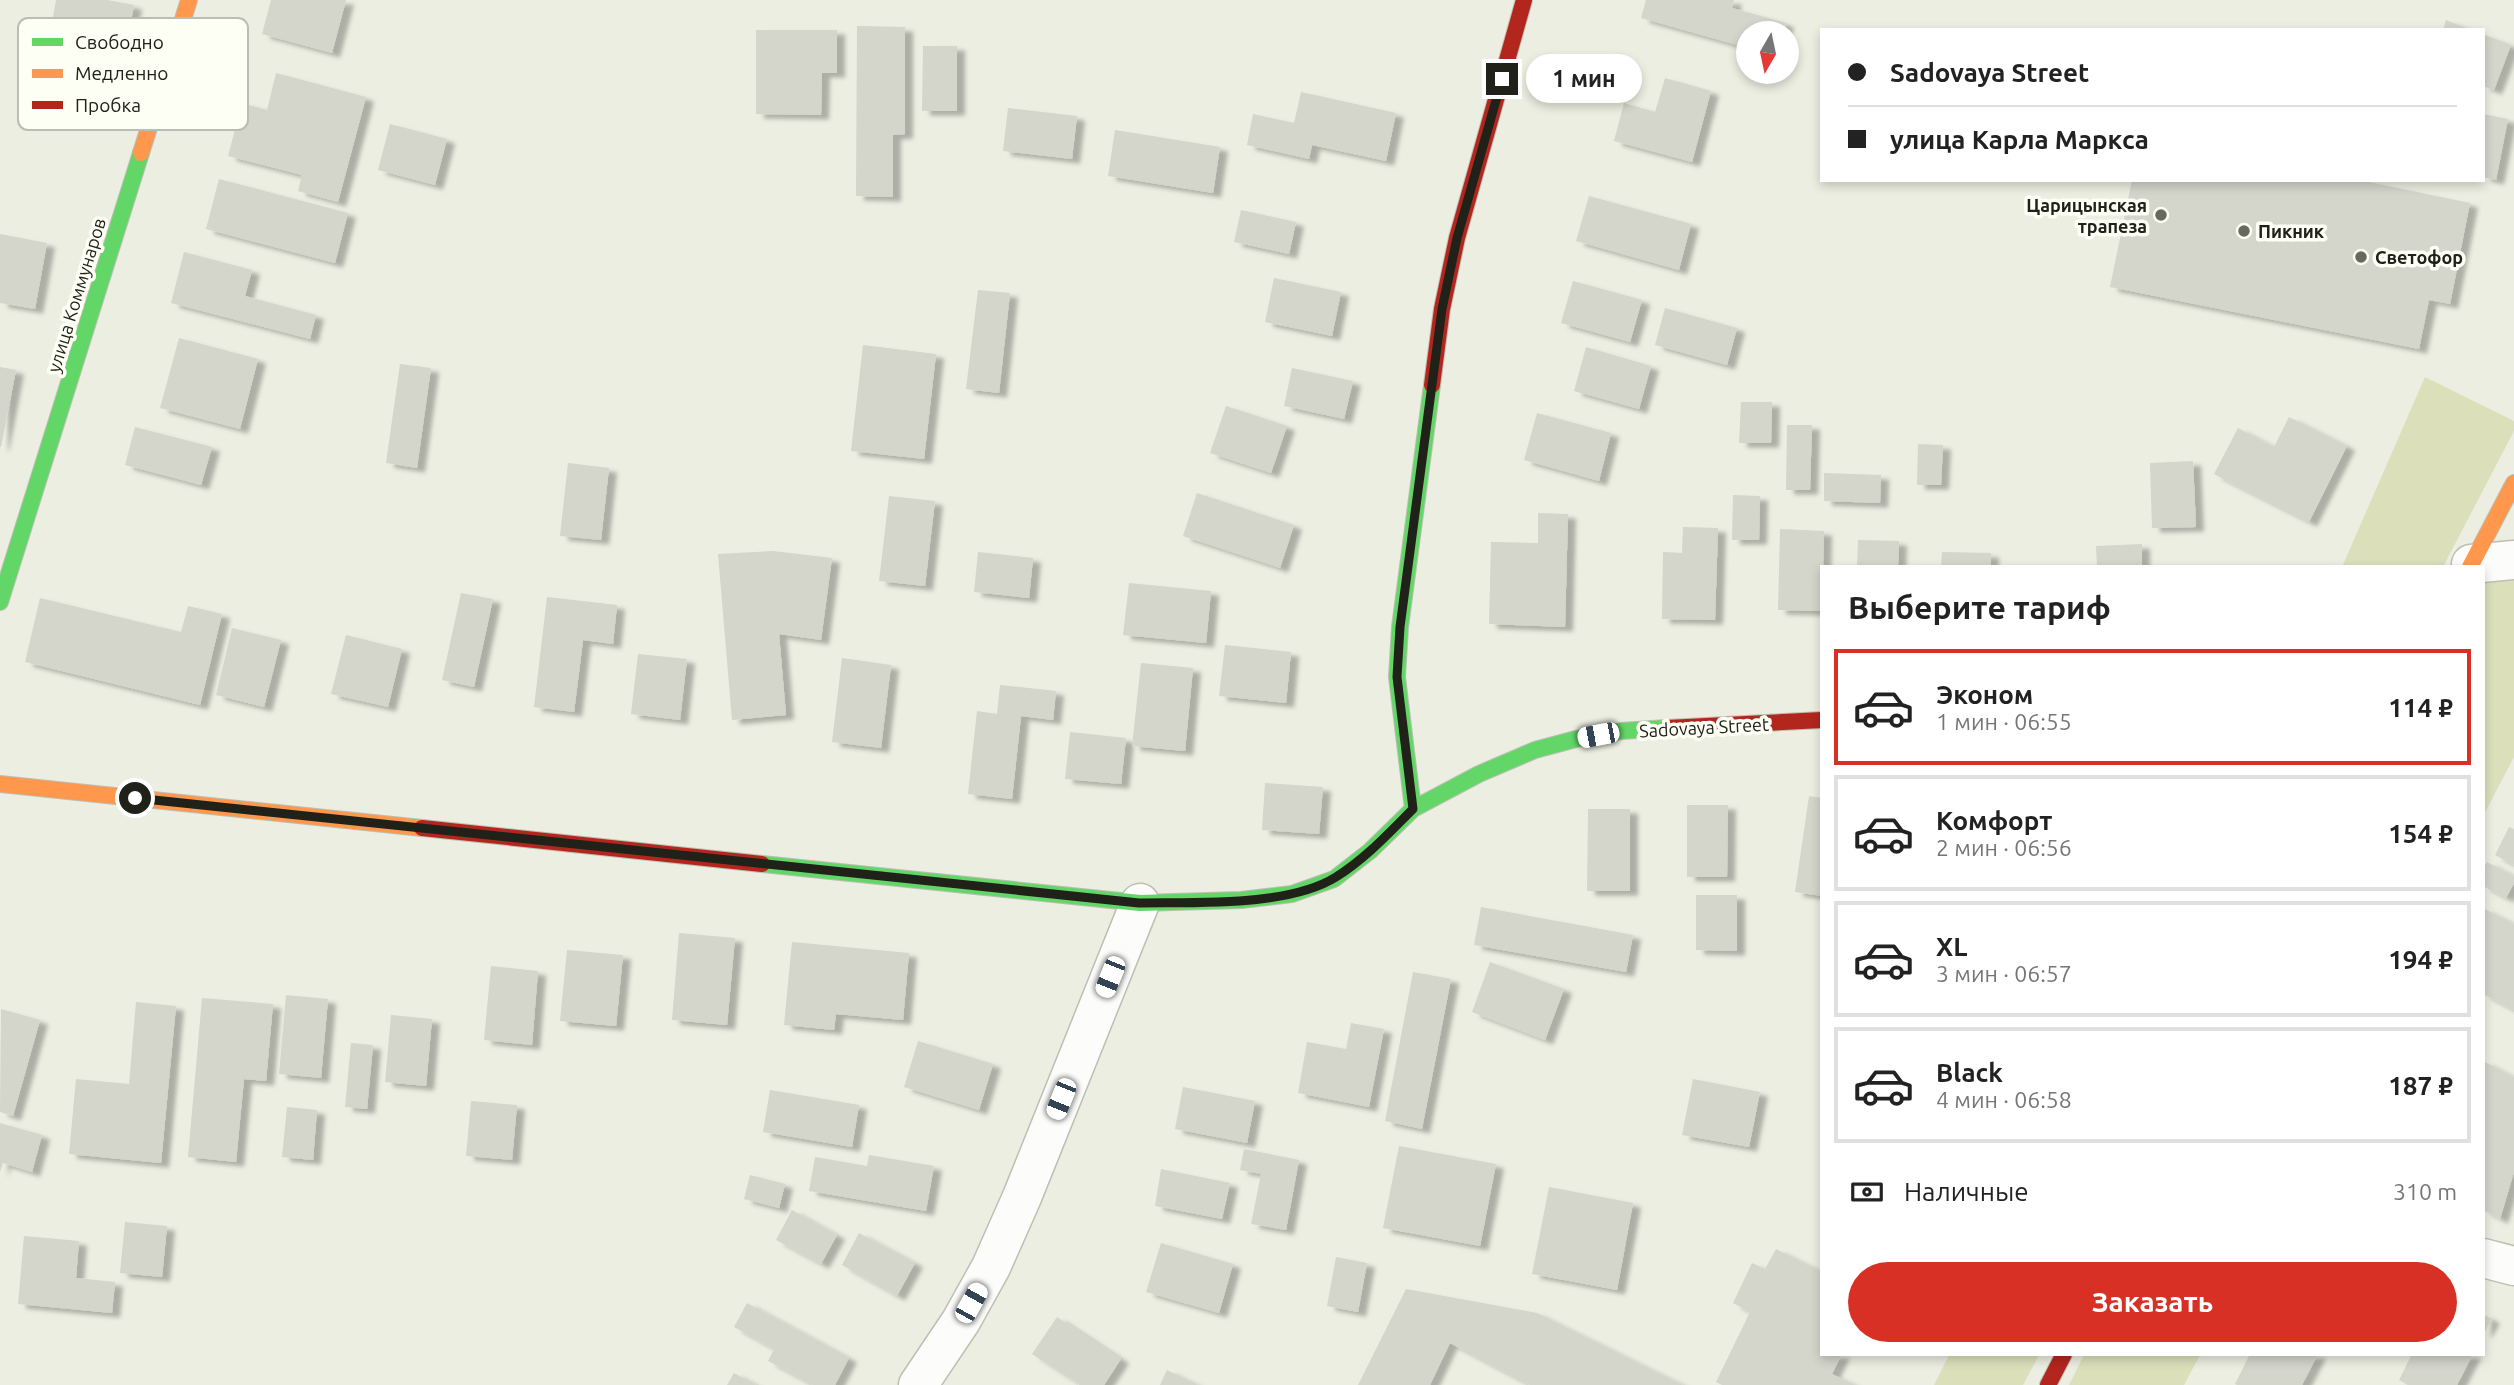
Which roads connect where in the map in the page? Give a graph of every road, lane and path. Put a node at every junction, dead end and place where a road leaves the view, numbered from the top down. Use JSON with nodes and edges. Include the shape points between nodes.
{"nodes":[{"id":1,"x":189,"y":0,"type":"edge"},
{"id":2,"x":1524,"y":0,"type":"edge"},
{"id":3,"x":183,"y":18,"type":"edge"},
{"id":4,"x":148,"y":130,"type":"edge"},
{"id":5,"x":2514,"y":483,"type":"edge"},
{"id":6,"x":2514,"y":560,"type":"edge"},
{"id":7,"x":2472,"y":565,"type":"edge"},
{"id":8,"x":2478,"y":565,"type":"edge"},
{"id":9,"x":0,"y":602,"type":"edge"},
{"id":10,"x":1820,"y":720,"type":"edge"},
{"id":11,"x":0,"y":784,"type":"edge"},
{"id":12,"x":1413,"y":809,"type":"junction"},
{"id":13,"x":1139,"y":903,"type":"junction"},
{"id":14,"x":2485,"y":1259,"type":"edge"},
{"id":15,"x":2514,"y":1266,"type":"edge"},
{"id":16,"x":2063,"y":1356,"type":"edge"},
{"id":17,"x":918,"y":1385,"type":"edge"},
{"id":18,"x":2048,"y":1385,"type":"edge"}],
"edges":[{"from":1,"to":3,"type":"street","name":"улица Коммунаров"},
{"from":2,"to":12,"type":"street","via":[[1457,238],[1442,309],[1397,677]]},
{"from":4,"to":9,"type":"street","name":"улица Коммунаров"},
{"from":5,"to":7,"type":"street"},
{"from":6,"to":8,"type":"street"},
{"from":10,"to":12,"type":"street","name":"Sadovaya Street","via":[[1621,731],[1576,739],[1535,750],[1479,774]]},
{"from":11,"to":13,"type":"street","name":"Sadovaya Street"},
{"from":12,"to":13,"type":"street","name":"Sadovaya Street","via":[[1334,878],[1292,894]]},
{"from":13,"to":17,"type":"street","via":[[991,1267]]},
{"from":14,"to":15,"type":"street"},
{"from":16,"to":18,"type":"street"}]}
